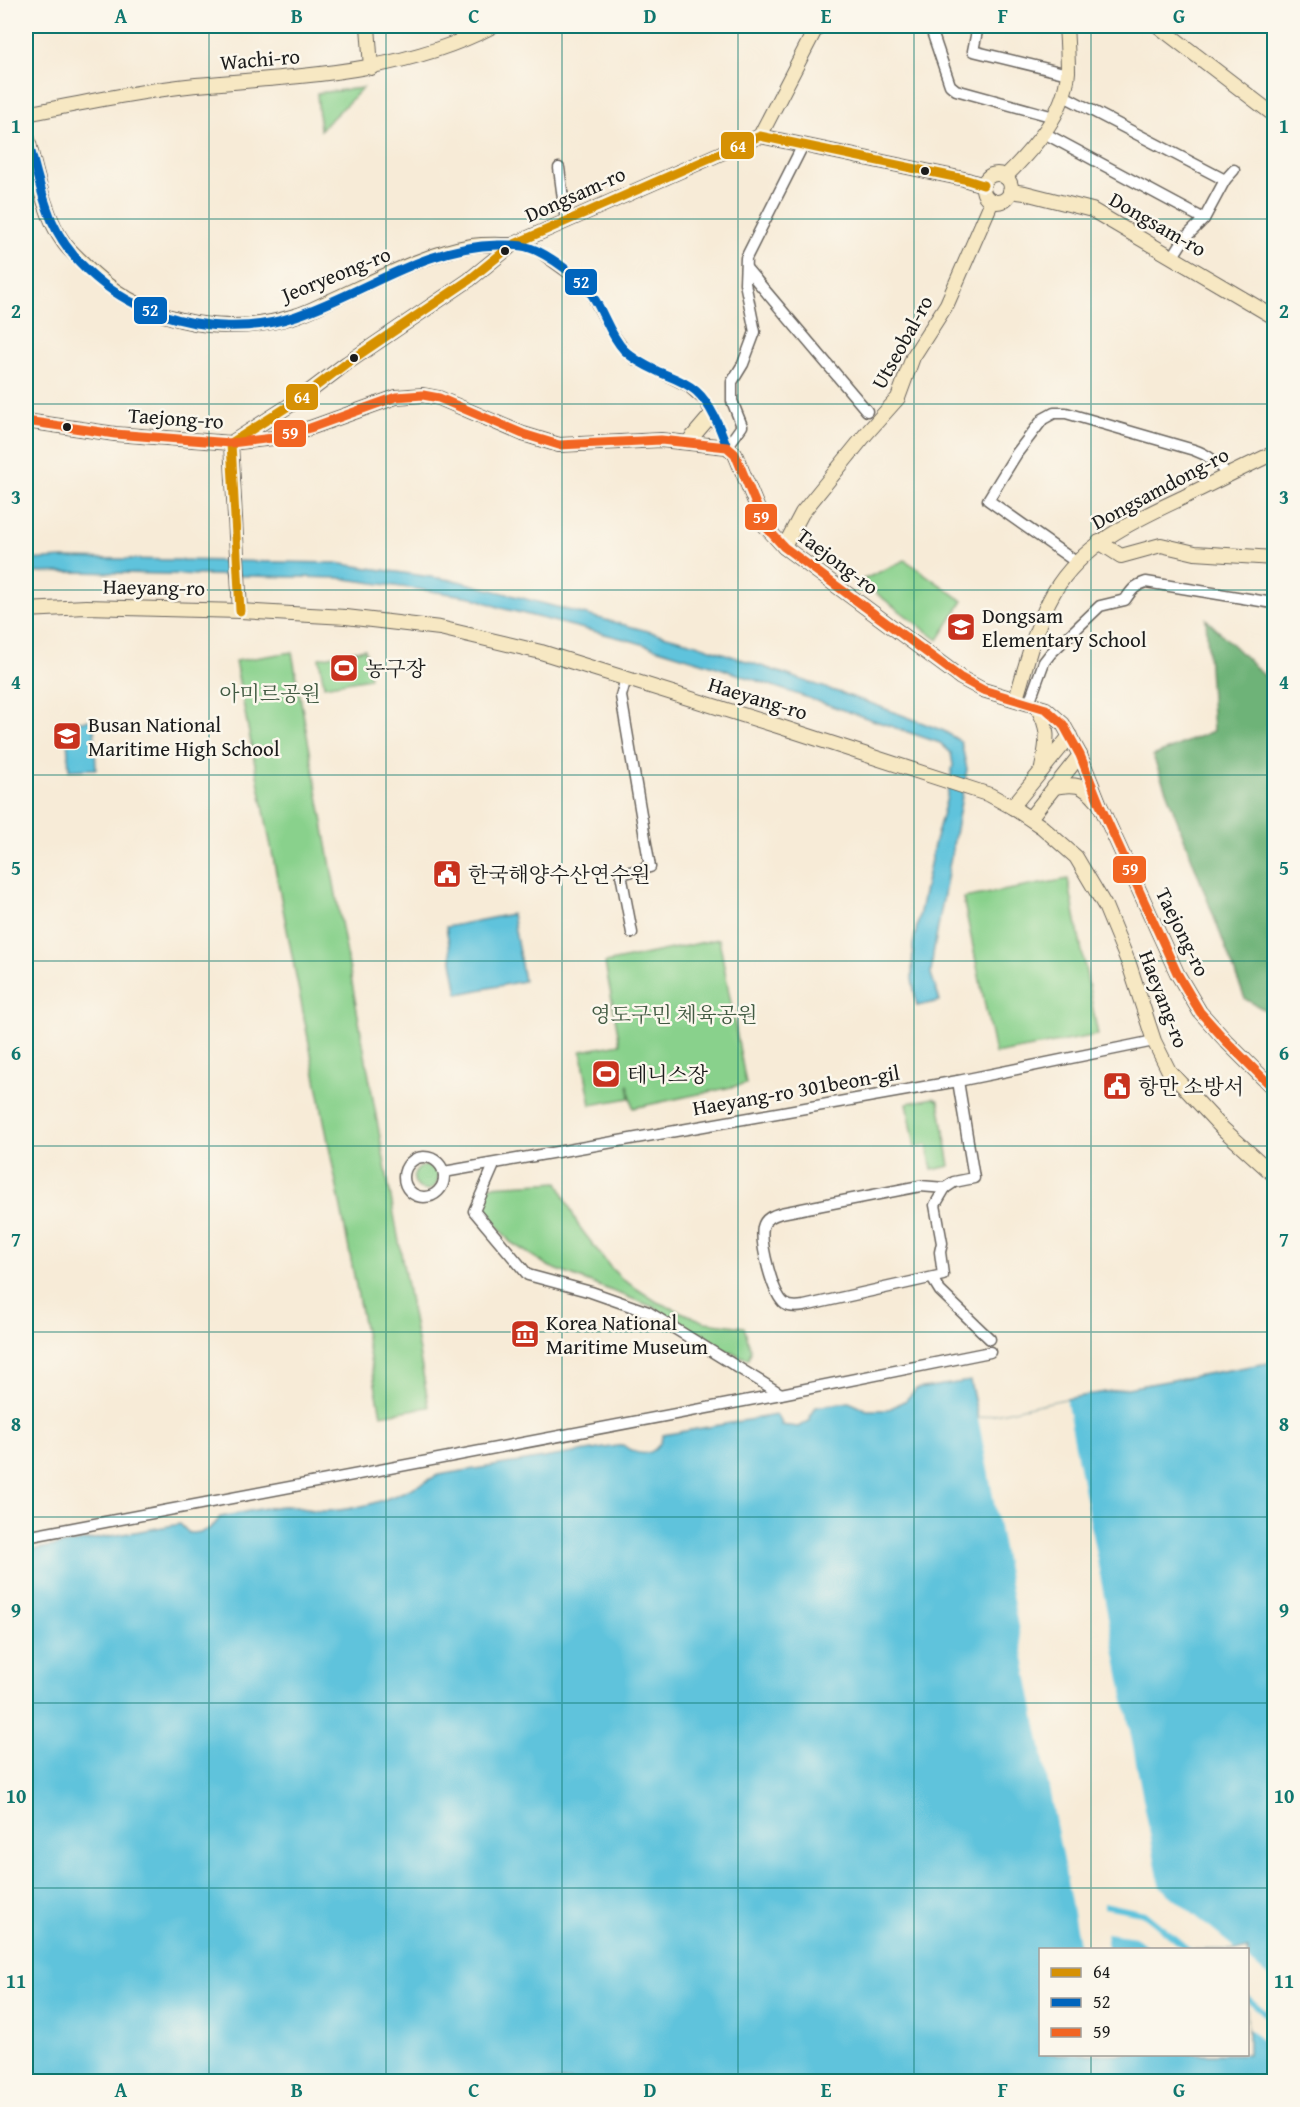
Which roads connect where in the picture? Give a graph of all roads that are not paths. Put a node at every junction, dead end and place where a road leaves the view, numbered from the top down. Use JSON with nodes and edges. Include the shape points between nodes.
{"nodes":[{"id":1,"x":368,"y":26,"type":"edge"},
{"id":2,"x":493,"y":26,"type":"edge"},
{"id":3,"x":817,"y":26,"type":"edge"},
{"id":4,"x":930,"y":26,"type":"edge"},
{"id":5,"x":978,"y":26,"type":"edge"},
{"id":6,"x":1066,"y":26,"type":"edge"},
{"id":7,"x":1158,"y":26,"type":"edge"},
{"id":8,"x":371,"y":68,"type":"junction"},
{"id":9,"x":1068,"y":74,"type":"junction"},
{"id":10,"x":1062,"y":95,"type":"junction"},
{"id":11,"x":26,"y":114,"type":"edge"},
{"id":12,"x":1275,"y":115,"type":"edge"},
{"id":13,"x":1054,"y":117,"type":"junction"},
{"id":14,"x":26,"y":132,"type":"edge"},
{"id":15,"x":1044,"y":133,"type":"junction"},
{"id":16,"x":760,"y":136,"type":"junction"},
{"id":17,"x":803,"y":145,"type":"junction"},
{"id":18,"x":559,"y":168,"type":"dead end"},
{"id":19,"x":1234,"y":171,"type":"dead end"},
{"id":20,"x":1009,"y":173,"type":"junction"},
{"id":21,"x":1225,"y":180,"type":"junction"},
{"id":22,"x":983,"y":185,"type":"junction"},
{"id":23,"x":1010,"y":191,"type":"junction"},
{"id":24,"x":1025,"y":193,"type":"junction"},
{"id":25,"x":992,"y":201,"type":"junction"},
{"id":26,"x":1204,"y":219,"type":"junction"},
{"id":27,"x":566,"y":222,"type":"junction"},
{"id":28,"x":512,"y":245,"type":"junction"},
{"id":29,"x":1172,"y":258,"type":"junction"},
{"id":30,"x":746,"y":268,"type":"junction"},
{"id":31,"x":1275,"y":317,"type":"edge"},
{"id":32,"x":867,"y":411,"type":"dead end"},
{"id":33,"x":712,"y":414,"type":"junction"},
{"id":34,"x":26,"y":421,"type":"edge"},
{"id":35,"x":688,"y":442,"type":"junction"},
{"id":36,"x":231,"y":443,"type":"junction"},
{"id":37,"x":727,"y":447,"type":"junction"},
{"id":38,"x":1275,"y":453,"type":"edge"},
{"id":39,"x":1228,"y":476,"type":"junction"},
{"id":40,"x":1099,"y":542,"type":"junction"},
{"id":41,"x":784,"y":547,"type":"junction"},
{"id":42,"x":1275,"y":558,"type":"edge"},
{"id":43,"x":1076,"y":562,"type":"junction"},
{"id":44,"x":1275,"y":593,"type":"edge"},
{"id":45,"x":26,"y":610,"type":"edge"},
{"id":46,"x":240,"y":611,"type":"junction"},
{"id":47,"x":626,"y":678,"type":"junction"},
{"id":48,"x":1027,"y":702,"type":"junction"},
{"id":49,"x":1070,"y":736,"type":"junction"},
{"id":50,"x":1080,"y":755,"type":"junction"},
{"id":51,"x":1041,"y":772,"type":"junction"},
{"id":52,"x":1054,"y":787,"type":"junction"},
{"id":53,"x":1100,"y":805,"type":"junction"},
{"id":54,"x":1012,"y":807,"type":"junction"},
{"id":55,"x":1030,"y":818,"type":"junction"},
{"id":56,"x":632,"y":933,"type":"dead end"},
{"id":57,"x":1154,"y":1041,"type":"junction"},
{"id":58,"x":958,"y":1081,"type":"junction"},
{"id":59,"x":1275,"y":1089,"type":"edge"},
{"id":60,"x":494,"y":1165,"type":"junction"},
{"id":61,"x":444,"y":1172,"type":"dead end"},
{"id":62,"x":1275,"y":1175,"type":"edge"},
{"id":63,"x":920,"y":1186,"type":"junction"},
{"id":64,"x":945,"y":1188,"type":"junction"},
{"id":65,"x":935,"y":1205,"type":"junction"},
{"id":66,"x":932,"y":1278,"type":"junction"},
{"id":67,"x":990,"y":1339,"type":"dead end"},
{"id":68,"x":990,"y":1352,"type":"dead end"},
{"id":69,"x":781,"y":1394,"type":"junction"},
{"id":70,"x":26,"y":1537,"type":"edge"}],
"edges":[{"from":1,"to":8,"type":"main road"},
{"from":2,"to":8,"type":"main road","name":"Wachi-ro","via":[[448,46]]},
{"from":3,"to":16,"type":"main road"},
{"from":4,"to":13,"type":"street","via":[[950,85],[956,90]]},
{"from":5,"to":9,"type":"street","via":[[973,51]]},
{"from":6,"to":9,"type":"main road"},
{"from":7,"to":12,"type":"main road"},
{"from":8,"to":11,"type":"main road","name":"Wachi-ro","via":[[193,86]]},
{"from":9,"to":10,"type":"main road"},
{"from":10,"to":13,"type":"main road"},
{"from":10,"to":21,"type":"street"},
{"from":13,"to":15,"type":"main road"},
{"from":14,"to":28,"type":"main road","name":"Jeoryeong-ro","via":[[51,219],[64,244],[115,292],[184,322],[239,326],[295,316],[429,258],[474,245]]},
{"from":15,"to":20,"type":"main road"},
{"from":15,"to":26,"type":"street"},
{"from":16,"to":17,"type":"main road"},
{"from":16,"to":27,"type":"main road","name":"Dongsam-ro"},
{"from":17,"to":22,"type":"main road"},
{"from":17,"to":30,"type":"street","via":[[746,258]]},
{"from":18,"to":27,"type":"street"},
{"from":19,"to":21,"type":"street"},
{"from":20,"to":22,"type":"main road","via":[[987,178]]},
{"from":20,"to":23,"type":"main road"},
{"from":20,"to":24,"type":"main road"},
{"from":21,"to":26,"type":"street"},
{"from":22,"to":25,"type":"main road","via":[[984,193]]},
{"from":23,"to":24,"type":"main road","name":"Dongsam-ro"},
{"from":23,"to":25,"type":"main road","via":[[1004,200]]},
{"from":24,"to":29,"type":"main road","name":"Dongsam-ro","via":[[1092,210]]},
{"from":25,"to":41,"type":"main road","name":"Utseobal-ro","via":[[947,304],[913,357],[898,398],[802,513]]},
{"from":26,"to":29,"type":"street"},
{"from":27,"to":28,"type":"main road","name":"Dongsam-ro"},
{"from":28,"to":33,"type":"street","via":[[538,251],[584,284],[625,351],[696,391]]},
{"from":28,"to":36,"type":"main road","name":"Dongsam-ro","via":[[469,280]]},
{"from":29,"to":31,"type":"main road","name":"Dongsam-ro"},
{"from":30,"to":32,"type":"street"},
{"from":30,"to":37,"type":"street","via":[[745,283],[755,332],[732,382],[732,401],[742,426]]},
{"from":33,"to":35,"type":"main road"},
{"from":33,"to":37,"type":"street"},
{"from":34,"to":36,"type":"main road","name":"Taejong-ro","via":[[115,434]]},
{"from":35,"to":36,"type":"main road","name":"Taejong-ro","via":[[559,445],[439,398],[410,395],[273,438]]},
{"from":35,"to":37,"type":"main road","name":"Taejong-ro"},
{"from":36,"to":46,"type":"main road"},
{"from":37,"to":41,"type":"main road","name":"Taejong-ro","via":[[735,454],[765,526]]},
{"from":38,"to":39,"type":"main road","name":"Dongsamdong-ro"},
{"from":39,"to":40,"type":"main road","name":"Dongsamdong-ro","via":[[1131,522]]},
{"from":39,"to":43,"type":"street","via":[[1206,454],[1194,450],[1066,413],[1054,413],[1043,419],[988,500]]},
{"from":40,"to":42,"type":"main road","via":[[1121,556],[1161,545],[1195,554]]},
{"from":40,"to":43,"type":"main road","name":"Dongsamdong-ro"},
{"from":41,"to":48,"type":"main road","name":"Taejong-ro","via":[[961,678],[983,690]]},
{"from":43,"to":48,"type":"main road","name":"Dongsamdong-ro","via":[[1054,591],[1038,626]]},
{"from":44,"to":48,"type":"street","via":[[1273,603],[1146,582],[1138,584],[1125,600],[1100,606],[1051,653]]},
{"from":45,"to":46,"type":"main road","name":"Haeyang-ro","via":[[86,607]]},
{"from":46,"to":47,"type":"main road","name":"Haeyang-ro","via":[[440,628],[541,652]]},
{"from":47,"to":54,"type":"main road","name":"Haeyang-ro","via":[[990,795]]},
{"from":47,"to":56,"type":"street","via":[[621,696],[650,867],[621,874]]},
{"from":48,"to":49,"type":"main road","name":"Taejong-ro","via":[[1046,709]]},
{"from":48,"to":51,"type":"main road","via":[[1044,718],[1047,732]]},
{"from":49,"to":50,"type":"main road","name":"Taejong-ro"},
{"from":49,"to":51,"type":"main road"},
{"from":50,"to":52,"type":"main road"},
{"from":50,"to":53,"type":"main road","name":"Taejong-ro"},
{"from":51,"to":54,"type":"main road"},
{"from":52,"to":53,"type":"main road","via":[[1080,786]]},
{"from":52,"to":55,"type":"main road"},
{"from":53,"to":59,"type":"main road","name":"Taejong-ro","via":[[1172,963],[1200,1012]]},
{"from":54,"to":55,"type":"main road","name":"Haeyang-ro"},
{"from":55,"to":57,"type":"main road","name":"Haeyang-ro","via":[[1076,857],[1106,906]]},
{"from":57,"to":58,"type":"street","name":"Haeyang-ro 301beon-gil"},
{"from":57,"to":62,"type":"main road","name":"Haeyang-ro","via":[[1169,1071],[1189,1094]]},
{"from":58,"to":60,"type":"street","name":"Haeyang-ro 301beon-gil"},
{"from":58,"to":64,"type":"street","via":[[974,1178]]},
{"from":60,"to":61,"type":"street","name":"Haeyang-ro 301beon-gil"},
{"from":60,"to":69,"type":"street","via":[[474,1211],[528,1275],[648,1312]]},
{"from":63,"to":64,"type":"street"},
{"from":63,"to":65,"type":"street"},
{"from":63,"to":66,"type":"street","via":[[773,1215],[763,1226],[763,1236],[772,1284],[784,1304],[792,1307]]},
{"from":64,"to":65,"type":"street"},
{"from":65,"to":66,"type":"street","via":[[943,1275]]},
{"from":66,"to":67,"type":"street","via":[[940,1291]]},
{"from":68,"to":69,"type":"street"},
{"from":69,"to":70,"type":"street"}]}
